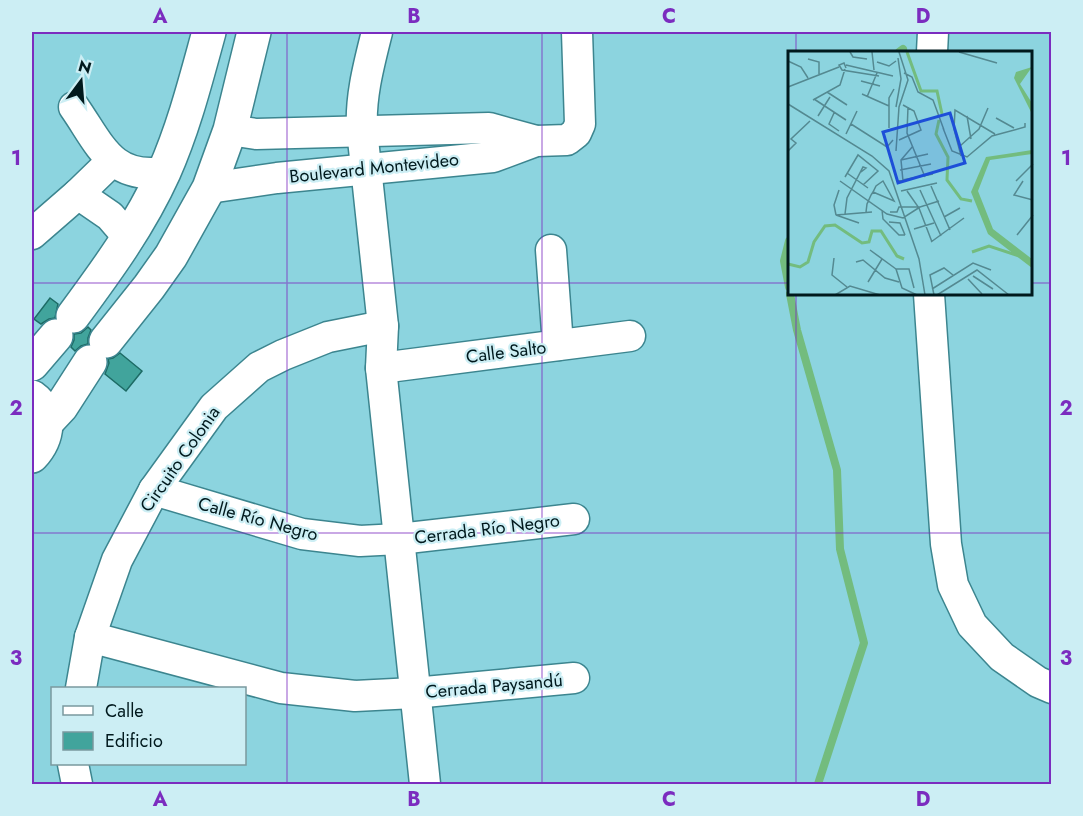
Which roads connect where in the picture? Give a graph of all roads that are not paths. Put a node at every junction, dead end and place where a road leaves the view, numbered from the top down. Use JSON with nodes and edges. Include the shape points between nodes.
{"nodes":[{"id":1,"x":209,"y":32,"type":"edge"},
{"id":2,"x":220,"y":32,"type":"edge"},
{"id":3,"x":377,"y":32,"type":"edge"},
{"id":4,"x":577,"y":32,"type":"edge"},
{"id":5,"x":933,"y":32,"type":"edge"},
{"id":6,"x":253,"y":36,"type":"edge"},
{"id":7,"x":932,"y":51,"type":"edge"},
{"id":8,"x":74,"y":107,"type":"dead end"},
{"id":9,"x":230,"y":130,"type":"junction"},
{"id":10,"x":362,"y":130,"type":"junction"},
{"id":11,"x":536,"y":141,"type":"junction"},
{"id":12,"x":112,"y":161,"type":"junction"},
{"id":13,"x":366,"y":168,"type":"junction"},
{"id":14,"x":164,"y":172,"type":"junction"},
{"id":15,"x":209,"y":188,"type":"junction"},
{"id":16,"x":78,"y":194,"type":"junction"},
{"id":17,"x":32,"y":234,"type":"edge"},
{"id":18,"x":122,"y":249,"type":"junction"},
{"id":19,"x":550,"y":250,"type":"dead end"},
{"id":20,"x":149,"y":287,"type":"junction"},
{"id":21,"x":929,"y":296,"type":"edge"},
{"id":22,"x":383,"y":326,"type":"junction"},
{"id":23,"x":630,"y":336,"type":"dead end"},
{"id":24,"x":558,"y":345,"type":"junction"},
{"id":25,"x":32,"y":364,"type":"edge"},
{"id":26,"x":381,"y":368,"type":"junction"},
{"id":27,"x":39,"y":410,"type":"edge"},
{"id":28,"x":32,"y":456,"type":"edge"},
{"id":29,"x":154,"y":490,"type":"junction"},
{"id":30,"x":574,"y":519,"type":"dead end"},
{"id":31,"x":399,"y":539,"type":"junction"},
{"id":32,"x":90,"y":637,"type":"junction"},
{"id":33,"x":574,"y":678,"type":"dead end"},
{"id":34,"x":81,"y":687,"type":"edge"},
{"id":35,"x":1052,"y":688,"type":"edge"},
{"id":36,"x":414,"y":693,"type":"junction"},
{"id":37,"x":73,"y":765,"type":"edge"},
{"id":38,"x":76,"y":784,"type":"edge"},
{"id":39,"x":425,"y":784,"type":"edge"}],
"edges":[{"from":1,"to":14,"type":"main road"},
{"from":2,"to":6,"type":"main road"},
{"from":3,"to":10,"type":"street","via":[[366,80]]},
{"from":4,"to":11,"type":"street","name":"Boulevard Montevideo","via":[[580,124],[567,140]]},
{"from":5,"to":7,"type":"street"},
{"from":6,"to":9,"type":"main road"},
{"from":8,"to":12,"type":"street"},
{"from":9,"to":10,"type":"street","name":"Boulevard Montevideo","via":[[256,134]]},
{"from":9,"to":15,"type":"main road"},
{"from":10,"to":11,"type":"street","name":"Boulevard Montevideo","via":[[489,128]]},
{"from":10,"to":13,"type":"street"},
{"from":11,"to":13,"type":"street","name":"Boulevard Montevideo","via":[[493,157]]},
{"from":12,"to":14,"type":"street","via":[[140,173]]},
{"from":12,"to":16,"type":"street"},
{"from":13,"to":15,"type":"street","name":"Boulevard Montevideo"},
{"from":13,"to":22,"type":"street"},
{"from":14,"to":18,"type":"main road"},
{"from":15,"to":20,"type":"main road"},
{"from":16,"to":17,"type":"street"},
{"from":16,"to":18,"type":"street","via":[[110,216]]},
{"from":18,"to":20,"type":"main road"},
{"from":18,"to":25,"type":"main road"},
{"from":19,"to":24,"type":"street"},
{"from":20,"to":27,"type":"main road","via":[[98,351],[61,407]]},
{"from":21,"to":35,"type":"street","via":[[946,544],[953,585],[972,625],[1002,657]]},
{"from":22,"to":26,"type":"street"},
{"from":22,"to":29,"type":"street","name":"Circuito Colonia","via":[[328,336],[259,367],[214,407]]},
{"from":23,"to":24,"type":"street","name":"Calle Salto"},
{"from":24,"to":26,"type":"street","name":"Calle Salto"},
{"from":26,"to":31,"type":"street"},
{"from":27,"to":28,"type":"main road","via":[[45,436]]},
{"from":29,"to":31,"type":"street","name":"Calle Río Negro","via":[[302,534],[360,541]]},
{"from":29,"to":32,"type":"street","name":"Circuito Colonia","via":[[117,560]]},
{"from":30,"to":31,"type":"street","name":"Cerrada Río Negro"},
{"from":31,"to":36,"type":"street"},
{"from":32,"to":34,"type":"street","name":"Circuito Colonia"},
{"from":32,"to":36,"type":"street","name":"Cerrada Paysandú","via":[[281,688],[355,696]]},
{"from":33,"to":36,"type":"street","name":"Cerrada Paysandú"},
{"from":36,"to":39,"type":"street"},
{"from":37,"to":38,"type":"street"}]}
